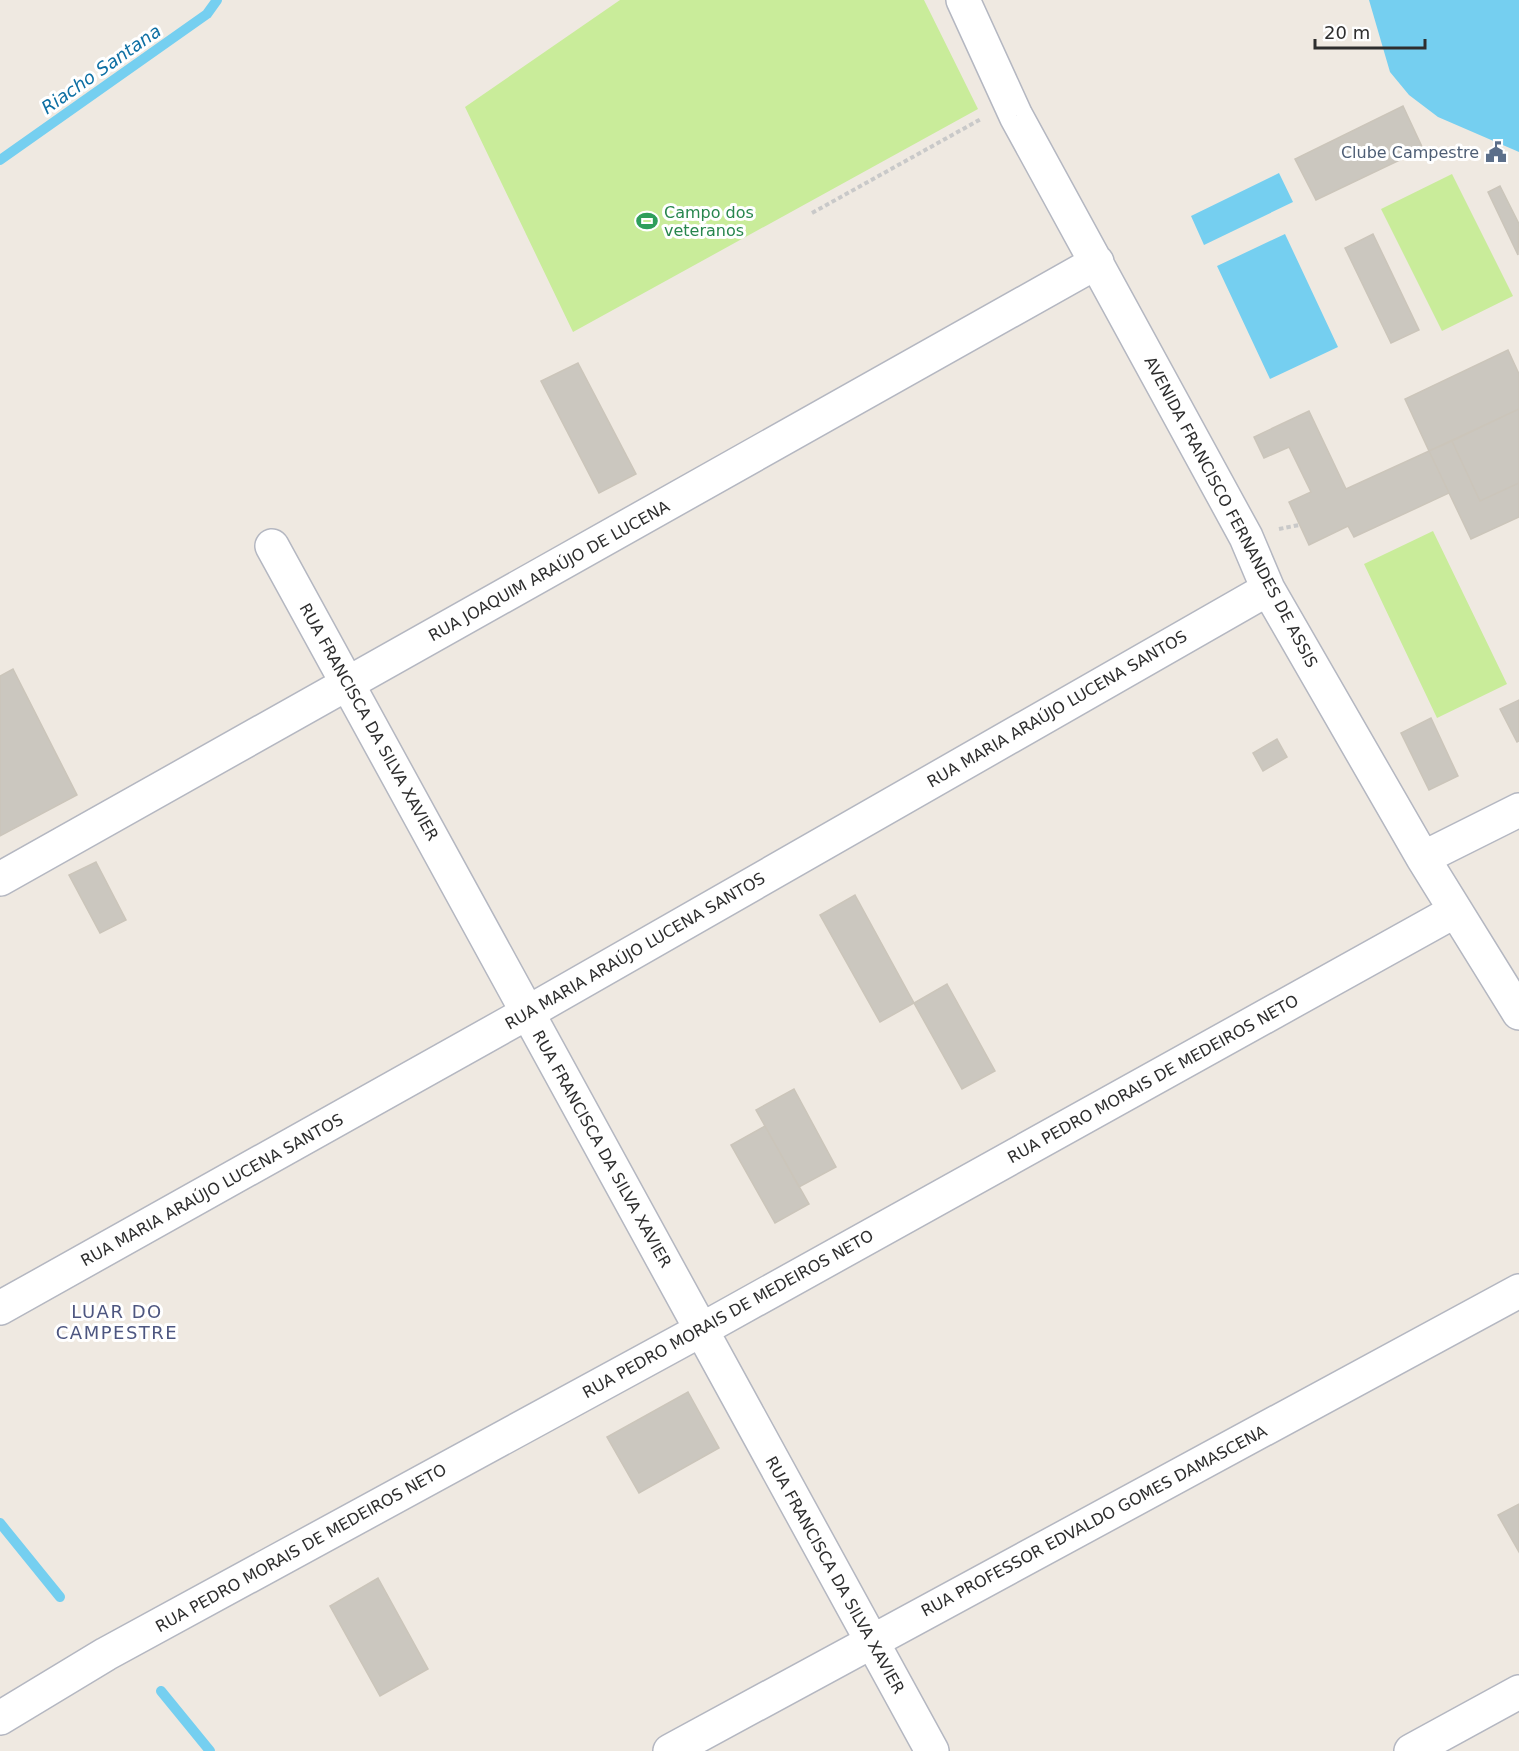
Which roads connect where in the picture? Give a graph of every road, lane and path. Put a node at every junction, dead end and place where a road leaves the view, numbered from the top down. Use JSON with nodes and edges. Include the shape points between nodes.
{"nodes":[{"id":1,"x":963,"y":0,"type":"edge"},
{"id":2,"x":1016,"y":116,"type":"junction"},
{"id":3,"x":812,"y":213,"type":"dead end"},
{"id":4,"x":1097,"y":262,"type":"junction"},
{"id":5,"x":272,"y":546,"type":"dead end"},
{"id":6,"x":1268,"y":589,"type":"junction"},
{"id":7,"x":348,"y":684,"type":"junction"},
{"id":8,"x":1519,"y":810,"type":"edge"},
{"id":9,"x":1423,"y":858,"type":"junction"},
{"id":10,"x":0,"y":879,"type":"edge"},
{"id":11,"x":1455,"y":911,"type":"junction"},
{"id":12,"x":527,"y":1013,"type":"junction"},
{"id":13,"x":1519,"y":1013,"type":"edge"},
{"id":14,"x":1519,"y":1291,"type":"edge"},
{"id":15,"x":0,"y":1308,"type":"edge"},
{"id":16,"x":701,"y":1330,"type":"junction"},
{"id":17,"x":872,"y":1642,"type":"junction"},
{"id":18,"x":1519,"y":1692,"type":"edge"},
{"id":19,"x":0,"y":1718,"type":"edge"},
{"id":20,"x":670,"y":1751,"type":"edge"},
{"id":21,"x":932,"y":1751,"type":"edge"},
{"id":22,"x":1411,"y":1751,"type":"edge"}],
"edges":[{"from":1,"to":2,"type":"street","name":"AVENIDA FRANCISCO FERNANDES DE ASSIS"},
{"from":2,"to":3,"type":"path","via":[[992,115],[974,122]]},
{"from":2,"to":4,"type":"street","name":"AVENIDA FRANCISCO FERNANDES DE ASSIS"},
{"from":4,"to":6,"type":"street","name":"AVENIDA FRANCISCO FERNANDES DE ASSIS","via":[[1246,537]]},
{"from":4,"to":7,"type":"street","name":"RUA JOAQUIM ARAÚJO DE LUCENA"},
{"from":5,"to":7,"type":"street","name":"RUA FRANCISCA DA SILVA XAVIER"},
{"from":6,"to":9,"type":"street","name":"AVENIDA FRANCISCO FERNANDES DE ASSIS"},
{"from":6,"to":12,"type":"street","name":"RUA MARIA ARAÚJO LUCENA SANTOS"},
{"from":7,"to":10,"type":"street","name":"RUA JOAQUIM ARAÚJO DE LUCENA"},
{"from":7,"to":12,"type":"street","name":"RUA FRANCISCA DA SILVA XAVIER"},
{"from":8,"to":9,"type":"street"},
{"from":9,"to":11,"type":"street","name":"AVENIDA FRANCISCO FERNANDES DE ASSIS"},
{"from":11,"to":13,"type":"street","name":"AVENIDA FRANCISCO FERNANDES DE ASSIS"},
{"from":11,"to":16,"type":"street","name":"RUA PEDRO MORAIS DE MEDEIROS NETO"},
{"from":12,"to":15,"type":"street","name":"RUA MARIA ARAÚJO LUCENA SANTOS"},
{"from":12,"to":16,"type":"street","name":"RUA FRANCISCA DA SILVA XAVIER"},
{"from":14,"to":17,"type":"street","name":"RUA PROFESSOR EDVALDO GOMES DAMASCENA"},
{"from":16,"to":17,"type":"street","name":"RUA FRANCISCA DA SILVA XAVIER"},
{"from":16,"to":19,"type":"street","name":"RUA PEDRO MORAIS DE MEDEIROS NETO","via":[[106,1654]]},
{"from":17,"to":20,"type":"street","name":"RUA PROFESSOR EDVALDO GOMES DAMASCENA"},
{"from":17,"to":21,"type":"street","name":"RUA FRANCISCA DA SILVA XAVIER"},
{"from":18,"to":22,"type":"street"}]}
